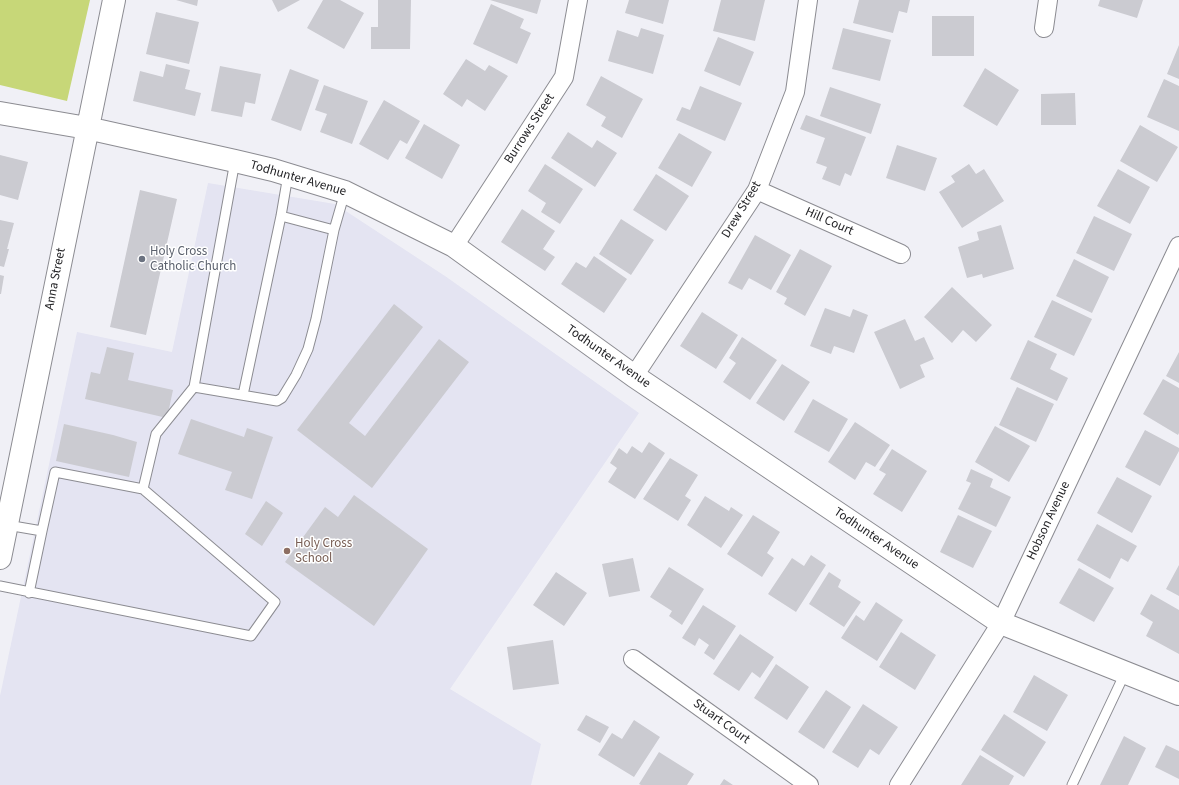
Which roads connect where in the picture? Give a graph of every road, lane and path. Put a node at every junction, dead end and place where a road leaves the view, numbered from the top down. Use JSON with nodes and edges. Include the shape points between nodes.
{"nodes":[{"id":1,"x":114,"y":0,"type":"edge"},
{"id":2,"x":578,"y":0,"type":"edge"},
{"id":3,"x":808,"y":0,"type":"edge"},
{"id":4,"x":1048,"y":0,"type":"edge"},
{"id":5,"x":1044,"y":28,"type":"dead end"},
{"id":6,"x":0,"y":113,"type":"edge"},
{"id":7,"x":87,"y":128,"type":"junction"},
{"id":8,"x":235,"y":161,"type":"junction"},
{"id":9,"x":288,"y":174,"type":"junction"},
{"id":10,"x":757,"y":190,"type":"junction"},
{"id":11,"x":346,"y":192,"type":"junction"},
{"id":12,"x":282,"y":216,"type":"junction"},
{"id":13,"x":334,"y":230,"type":"junction"},
{"id":14,"x":454,"y":246,"type":"junction"},
{"id":15,"x":1179,"y":246,"type":"edge"},
{"id":16,"x":901,"y":254,"type":"dead end"},
{"id":17,"x":634,"y":376,"type":"junction"},
{"id":18,"x":194,"y":387,"type":"junction"},
{"id":19,"x":243,"y":395,"type":"junction"},
{"id":20,"x":143,"y":489,"type":"junction"},
{"id":21,"x":7,"y":525,"type":"junction"},
{"id":22,"x":42,"y":530,"type":"junction"},
{"id":23,"x":0,"y":558,"type":"edge"},
{"id":24,"x":0,"y":586,"type":"edge"},
{"id":25,"x":29,"y":593,"type":"junction"},
{"id":26,"x":1001,"y":623,"type":"junction"},
{"id":27,"x":633,"y":659,"type":"dead end"},
{"id":28,"x":1125,"y":672,"type":"junction"},
{"id":29,"x":1179,"y":694,"type":"edge"},
{"id":30,"x":809,"y":785,"type":"edge"},
{"id":31,"x":899,"y":785,"type":"edge"},
{"id":32,"x":1072,"y":785,"type":"edge"}],
"edges":[{"from":1,"to":7,"type":"street","name":"Anna Street"},
{"from":2,"to":14,"type":"street","name":"Burrows Street","via":[[564,77]]},
{"from":3,"to":10,"type":"street","name":"Drew Street","via":[[795,92]]},
{"from":4,"to":5,"type":"street"},
{"from":6,"to":7,"type":"street","name":"Todhunter Avenue"},
{"from":7,"to":8,"type":"street","name":"Todhunter Avenue"},
{"from":7,"to":21,"type":"street","name":"Anna Street"},
{"from":8,"to":9,"type":"street","name":"Todhunter Avenue"},
{"from":8,"to":18,"type":"lane"},
{"from":9,"to":11,"type":"street","name":"Todhunter Avenue"},
{"from":9,"to":12,"type":"lane"},
{"from":10,"to":16,"type":"street","name":"Hill Court"},
{"from":10,"to":17,"type":"street","name":"Drew Street"},
{"from":11,"to":13,"type":"lane"},
{"from":11,"to":14,"type":"street","name":"Todhunter Avenue"},
{"from":12,"to":13,"type":"lane"},
{"from":12,"to":19,"type":"lane"},
{"from":13,"to":19,"type":"lane","via":[[308,349],[296,375],[282,398],[277,401]]},
{"from":14,"to":17,"type":"street","name":"Todhunter Avenue"},
{"from":15,"to":26,"type":"street","name":"Hobson Avenue"},
{"from":17,"to":26,"type":"street","name":"Todhunter Avenue"},
{"from":18,"to":19,"type":"lane"},
{"from":18,"to":20,"type":"lane","via":[[156,434]]},
{"from":20,"to":22,"type":"lane","via":[[55,472]]},
{"from":20,"to":25,"type":"lane","via":[[275,602],[251,636]]},
{"from":21,"to":22,"type":"lane"},
{"from":21,"to":23,"type":"street","name":"Anna Street"},
{"from":22,"to":25,"type":"lane"},
{"from":24,"to":25,"type":"lane"},
{"from":26,"to":28,"type":"street","name":"Todhunter Avenue"},
{"from":26,"to":31,"type":"street","name":"Hobson Avenue"},
{"from":27,"to":30,"type":"street","name":"Stuart Court"},
{"from":28,"to":29,"type":"street","name":"Todhunter Avenue"},
{"from":28,"to":32,"type":"lane"}]}
